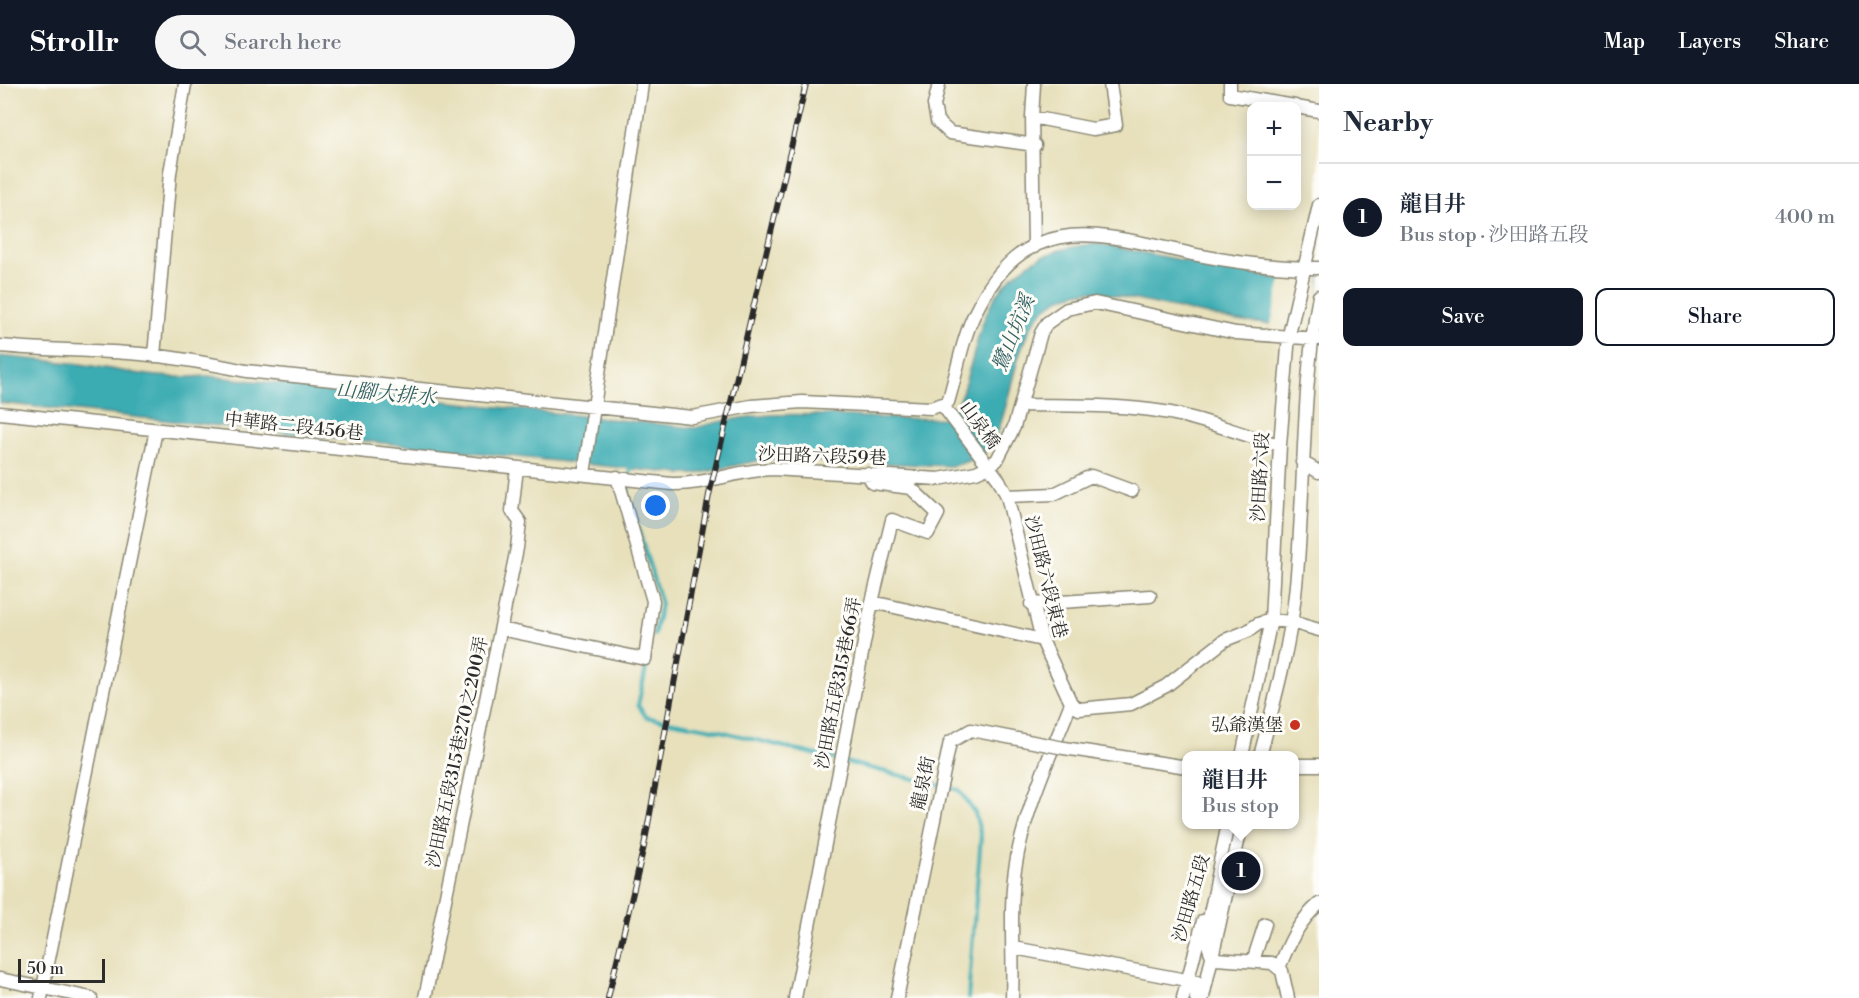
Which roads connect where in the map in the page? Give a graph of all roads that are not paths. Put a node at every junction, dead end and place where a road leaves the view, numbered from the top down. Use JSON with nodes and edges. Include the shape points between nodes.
{"nodes":[{"id":1,"x":185,"y":84,"type":"edge"},
{"id":2,"x":642,"y":84,"type":"edge"},
{"id":3,"x":939,"y":84,"type":"edge"},
{"id":4,"x":1034,"y":84,"type":"edge"},
{"id":5,"x":1110,"y":84,"type":"edge"},
{"id":6,"x":1230,"y":84,"type":"edge"},
{"id":7,"x":1268,"y":102,"type":"edge"},
{"id":8,"x":1301,"y":108,"type":"edge"},
{"id":9,"x":1319,"y":111,"type":"edge"},
{"id":10,"x":1032,"y":117,"type":"junction"},
{"id":11,"x":1035,"y":145,"type":"junction"},
{"id":12,"x":1319,"y":205,"type":"edge"},
{"id":13,"x":1034,"y":247,"type":"junction"},
{"id":14,"x":1319,"y":268,"type":"edge"},
{"id":15,"x":1303,"y":270,"type":"junction"},
{"id":16,"x":1319,"y":296,"type":"edge"},
{"id":17,"x":1289,"y":335,"type":"junction"},
{"id":18,"x":1315,"y":338,"type":"edge"},
{"id":19,"x":0,"y":346,"type":"edge"},
{"id":20,"x":154,"y":356,"type":"junction"},
{"id":21,"x":1021,"y":405,"type":"junction"},
{"id":22,"x":943,"y":406,"type":"junction"},
{"id":23,"x":595,"y":408,"type":"junction"},
{"id":24,"x":0,"y":414,"type":"edge"},
{"id":25,"x":156,"y":430,"type":"junction"},
{"id":26,"x":1280,"y":446,"type":"junction"},
{"id":27,"x":1302,"y":462,"type":"junction"},
{"id":28,"x":988,"y":467,"type":"junction"},
{"id":29,"x":517,"y":468,"type":"junction"},
{"id":30,"x":1319,"y":472,"type":"edge"},
{"id":31,"x":584,"y":474,"type":"junction"},
{"id":32,"x":867,"y":474,"type":"junction"},
{"id":33,"x":617,"y":477,"type":"junction"},
{"id":34,"x":1131,"y":491,"type":"dead end"},
{"id":35,"x":1007,"y":496,"type":"junction"},
{"id":36,"x":1149,"y":596,"type":"dead end"},
{"id":37,"x":872,"y":602,"type":"junction"},
{"id":38,"x":1031,"y":604,"type":"junction"},
{"id":39,"x":1271,"y":620,"type":"junction"},
{"id":40,"x":1291,"y":622,"type":"junction"},
{"id":41,"x":501,"y":629,"type":"junction"},
{"id":42,"x":1319,"y":630,"type":"edge"},
{"id":43,"x":1042,"y":640,"type":"junction"},
{"id":44,"x":1071,"y":703,"type":"junction"},
{"id":45,"x":1243,"y":751,"type":"edge"},
{"id":46,"x":1261,"y":751,"type":"edge"},
{"id":47,"x":1299,"y":765,"type":"edge"},
{"id":48,"x":1319,"y":765,"type":"edge"},
{"id":49,"x":1182,"y":766,"type":"edge"},
{"id":50,"x":1227,"y":829,"type":"edge"},
{"id":51,"x":1241,"y":829,"type":"edge"},
{"id":52,"x":1218,"y":878,"type":"junction"},
{"id":53,"x":1319,"y":904,"type":"edge"},
{"id":54,"x":1265,"y":924,"type":"dead end"},
{"id":55,"x":1014,"y":948,"type":"junction"},
{"id":56,"x":1218,"y":958,"type":"junction"},
{"id":57,"x":1253,"y":961,"type":"junction"},
{"id":58,"x":1279,"y":968,"type":"junction"},
{"id":59,"x":0,"y":979,"type":"edge"},
{"id":60,"x":1188,"y":980,"type":"junction"},
{"id":61,"x":42,"y":993,"type":"edge"},
{"id":62,"x":91,"y":998,"type":"edge"},
{"id":63,"x":425,"y":998,"type":"edge"},
{"id":64,"x":795,"y":998,"type":"edge"},
{"id":65,"x":897,"y":998,"type":"edge"},
{"id":66,"x":1012,"y":998,"type":"edge"},
{"id":67,"x":1183,"y":998,"type":"edge"},
{"id":68,"x":1197,"y":998,"type":"edge"},
{"id":69,"x":1202,"y":998,"type":"edge"},
{"id":70,"x":1288,"y":998,"type":"edge"}],
"edges":[{"from":1,"to":20,"type":"street","via":[[170,173]]},
{"from":2,"to":23,"type":"street"},
{"from":3,"to":11,"type":"street","via":[[934,105],[937,121],[950,133]]},
{"from":4,"to":10,"type":"street"},
{"from":5,"to":10,"type":"street","via":[[1116,125],[1093,129]]},
{"from":6,"to":7,"type":"street","via":[[1230,95]]},
{"from":8,"to":9,"type":"street"},
{"from":10,"to":11,"type":"street"},
{"from":11,"to":13,"type":"street"},
{"from":12,"to":15,"type":"street"},
{"from":13,"to":15,"type":"street","via":[[1067,236],[1101,234],[1246,264]]},
{"from":13,"to":22,"type":"street","via":[[1002,272],[986,293],[975,313],[948,402]]},
{"from":14,"to":15,"type":"street"},
{"from":15,"to":17,"type":"street","name":"沙田路六段"},
{"from":16,"to":18,"type":"street"},
{"from":17,"to":18,"type":"street"},
{"from":17,"to":21,"type":"street","via":[[1236,333],[1106,305],[1077,305],[1047,323],[1041,333]]},
{"from":17,"to":26,"type":"street","name":"沙田路六段"},
{"from":18,"to":27,"type":"street"},
{"from":19,"to":20,"type":"street"},
{"from":20,"to":23,"type":"street","via":[[246,371]]},
{"from":21,"to":26,"type":"street","via":[[1164,412]]},
{"from":21,"to":28,"type":"street","via":[[1008,440],[997,460]]},
{"from":22,"to":23,"type":"street","via":[[835,402],[742,407],[692,417]]},
{"from":22,"to":28,"type":"street","name":"山泉橋"},
{"from":23,"to":31,"type":"street"},
{"from":24,"to":25,"type":"street","name":"中華路二段456巷"},
{"from":25,"to":29,"type":"street","name":"中華路二段456巷"},
{"from":25,"to":61,"type":"street"},
{"from":26,"to":39,"type":"street","name":"沙田路六段"},
{"from":27,"to":30,"type":"street"},
{"from":27,"to":40,"type":"street"},
{"from":28,"to":32,"type":"street","name":"沙田路六段59巷","via":[[939,479]]},
{"from":28,"to":35,"type":"street","name":"沙田路六段東巷"},
{"from":29,"to":31,"type":"street","name":"中華路二段456巷"},
{"from":29,"to":41,"type":"street","via":[[512,512],[520,522]]},
{"from":31,"to":33,"type":"street","name":"沙田路六段59巷"},
{"from":32,"to":33,"type":"street","name":"沙田路六段59巷","via":[[769,469],[682,484]]},
{"from":32,"to":37,"type":"street","name":"沙田路五段315巷66弄","via":[[873,483],[911,488],[938,514],[928,533],[892,520]]},
{"from":33,"to":41,"type":"street","name":"沙田路五段315巷270之200弄","via":[[653,601],[645,659]]},
{"from":34,"to":35,"type":"street","via":[[1091,476],[1054,494]]},
{"from":35,"to":38,"type":"street","name":"沙田路六段東巷"},
{"from":36,"to":38,"type":"street"},
{"from":37,"to":43,"type":"street"},
{"from":37,"to":64,"type":"street","name":"沙田路五段315巷66弄"},
{"from":38,"to":43,"type":"street","name":"沙田路六段東巷"},
{"from":39,"to":40,"type":"street"},
{"from":39,"to":44,"type":"street","via":[[1224,640],[1166,686],[1131,704],[1079,709]]},
{"from":39,"to":45,"type":"street"},
{"from":40,"to":42,"type":"street"},
{"from":40,"to":46,"type":"street"},
{"from":41,"to":63,"type":"street","name":"沙田路五段315巷270之200弄"},
{"from":43,"to":44,"type":"street","name":"沙田路六段東巷"},
{"from":44,"to":55,"type":"street","via":[[1046,760],[1015,868]]},
{"from":47,"to":48,"type":"street"},
{"from":49,"to":65,"type":"street","name":"龍泉街","bridge":true,"via":[[971,730],[950,742]]},
{"from":50,"to":52,"type":"street","name":"沙田路五段"},
{"from":51,"to":56,"type":"street","name":"沙田路五段"},
{"from":52,"to":56,"type":"street","via":[[1207,945]]},
{"from":52,"to":60,"type":"street","name":"沙田路五段"},
{"from":53,"to":58,"type":"street","via":[[1294,932]]},
{"from":54,"to":57,"type":"street"},
{"from":55,"to":60,"type":"street"},
{"from":55,"to":66,"type":"street"},
{"from":56,"to":57,"type":"street"},
{"from":56,"to":69,"type":"street","name":"沙田路五段"},
{"from":57,"to":58,"type":"street","via":[[1272,963]]},
{"from":58,"to":70,"type":"street"},
{"from":59,"to":61,"type":"street"},
{"from":60,"to":67,"type":"street","name":"沙田路五段"},
{"from":60,"to":68,"type":"street","via":[[1197,982]]},
{"from":61,"to":62,"type":"street"}]}
